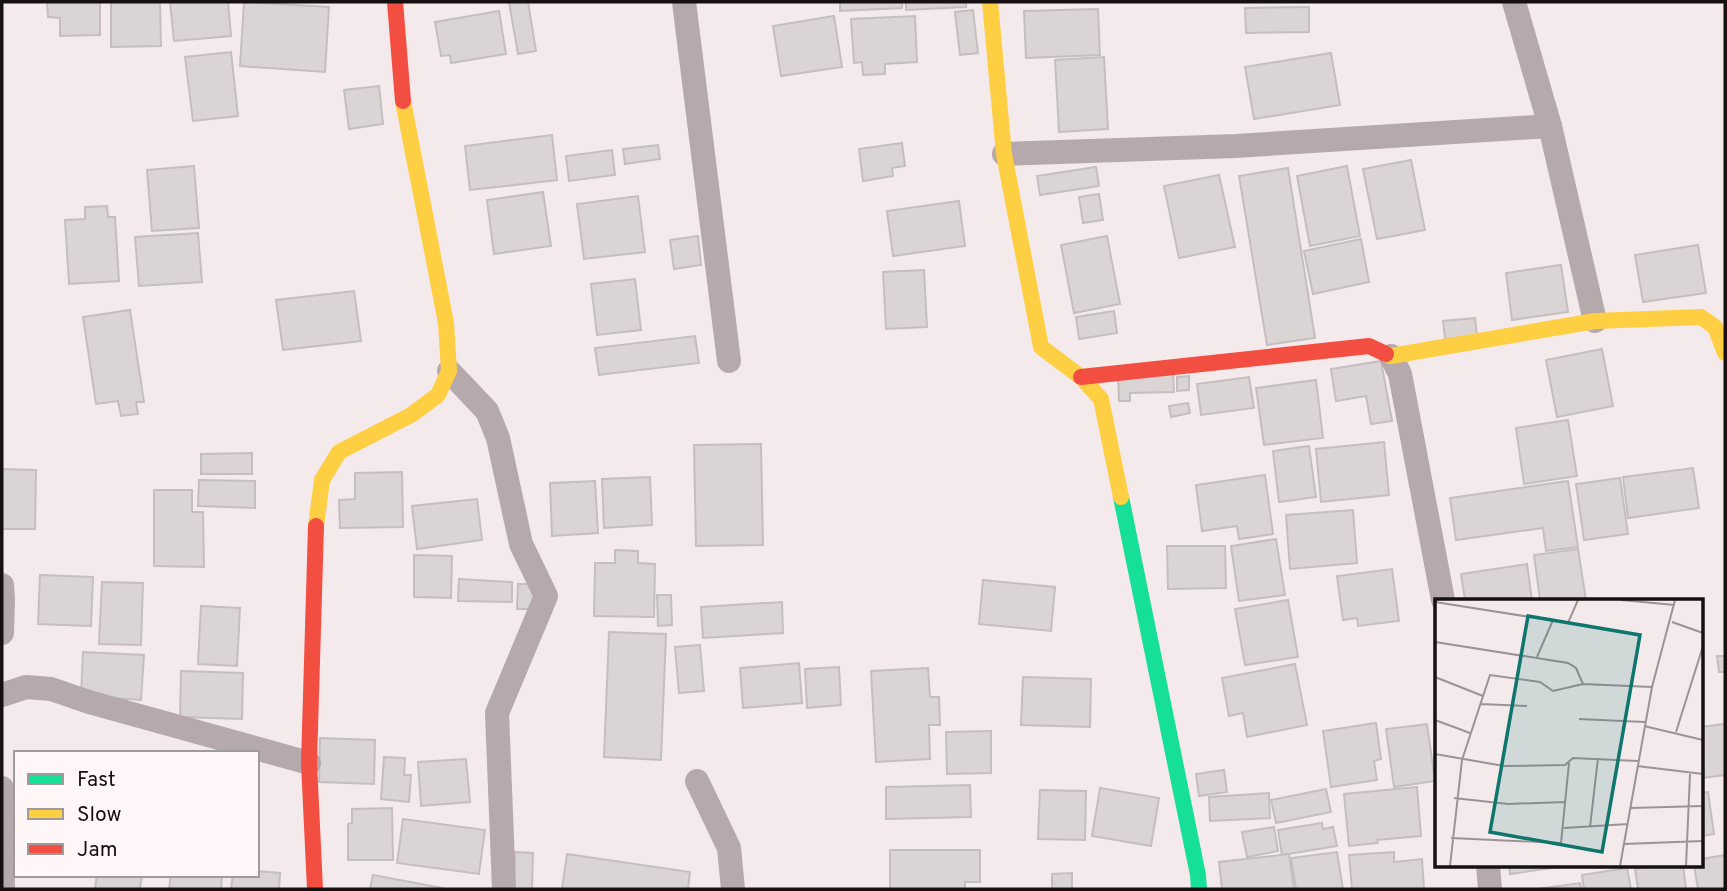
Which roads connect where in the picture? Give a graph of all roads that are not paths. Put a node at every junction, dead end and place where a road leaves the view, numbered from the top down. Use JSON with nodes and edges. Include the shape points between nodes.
{"nodes":[{"id":1,"x":395,"y":2,"type":"edge"},
{"id":2,"x":684,"y":2,"type":"edge"},
{"id":3,"x":990,"y":2,"type":"edge"},
{"id":4,"x":1514,"y":2,"type":"edge"},
{"id":5,"x":1550,"y":126,"type":"junction"},
{"id":6,"x":1004,"y":154,"type":"junction"},
{"id":7,"x":1595,"y":321,"type":"junction"},
{"id":8,"x":1725,"y":353,"type":"edge"},
{"id":9,"x":1391,"y":356,"type":"junction"},
{"id":10,"x":729,"y":360,"type":"dead end"},
{"id":11,"x":449,"y":371,"type":"junction"},
{"id":12,"x":1081,"y":377,"type":"junction"},
{"id":13,"x":2,"y":585,"type":"edge"},
{"id":14,"x":1443,"y":599,"type":"edge"},
{"id":15,"x":2,"y":634,"type":"edge"},
{"id":16,"x":2,"y":695,"type":"edge"},
{"id":17,"x":309,"y":763,"type":"junction"},
{"id":18,"x":697,"y":781,"type":"dead end"},
{"id":19,"x":2,"y":788,"type":"edge"},
{"id":20,"x":1488,"y":866,"type":"edge"},
{"id":21,"x":3,"y":889,"type":"edge"},
{"id":22,"x":315,"y":889,"type":"edge"},
{"id":23,"x":504,"y":889,"type":"edge"},
{"id":24,"x":733,"y":889,"type":"edge"},
{"id":25,"x":1199,"y":889,"type":"edge"},
{"id":26,"x":1490,"y":889,"type":"edge"}],
"edges":[{"from":1,"to":11,"type":"street","via":[[403,99],[446,323]]},
{"from":2,"to":10,"type":"street"},
{"from":3,"to":6,"type":"street"},
{"from":4,"to":5,"type":"street"},
{"from":5,"to":6,"type":"street","via":[[1236,146]]},
{"from":5,"to":7,"type":"street"},
{"from":6,"to":12,"type":"street","via":[[1041,348]]},
{"from":7,"to":8,"type":"street","via":[[1701,317],[1715,327]]},
{"from":7,"to":9,"type":"street"},
{"from":9,"to":12,"type":"street","via":[[1369,346]]},
{"from":9,"to":14,"type":"street","via":[[1400,374]]},
{"from":11,"to":17,"type":"street","via":[[438,395],[411,415],[340,452],[322,480],[316,519]]},
{"from":11,"to":23,"type":"street","via":[[486,411],[498,438],[521,544],[546,596],[497,713]]},
{"from":12,"to":25,"type":"street","via":[[1101,400]]},
{"from":13,"to":15,"type":"street"},
{"from":16,"to":17,"type":"street","via":[[26,687],[51,689]]},
{"from":17,"to":22,"type":"street"},
{"from":18,"to":24,"type":"street","via":[[729,848]]},
{"from":19,"to":21,"type":"street"},
{"from":20,"to":26,"type":"street"}]}
